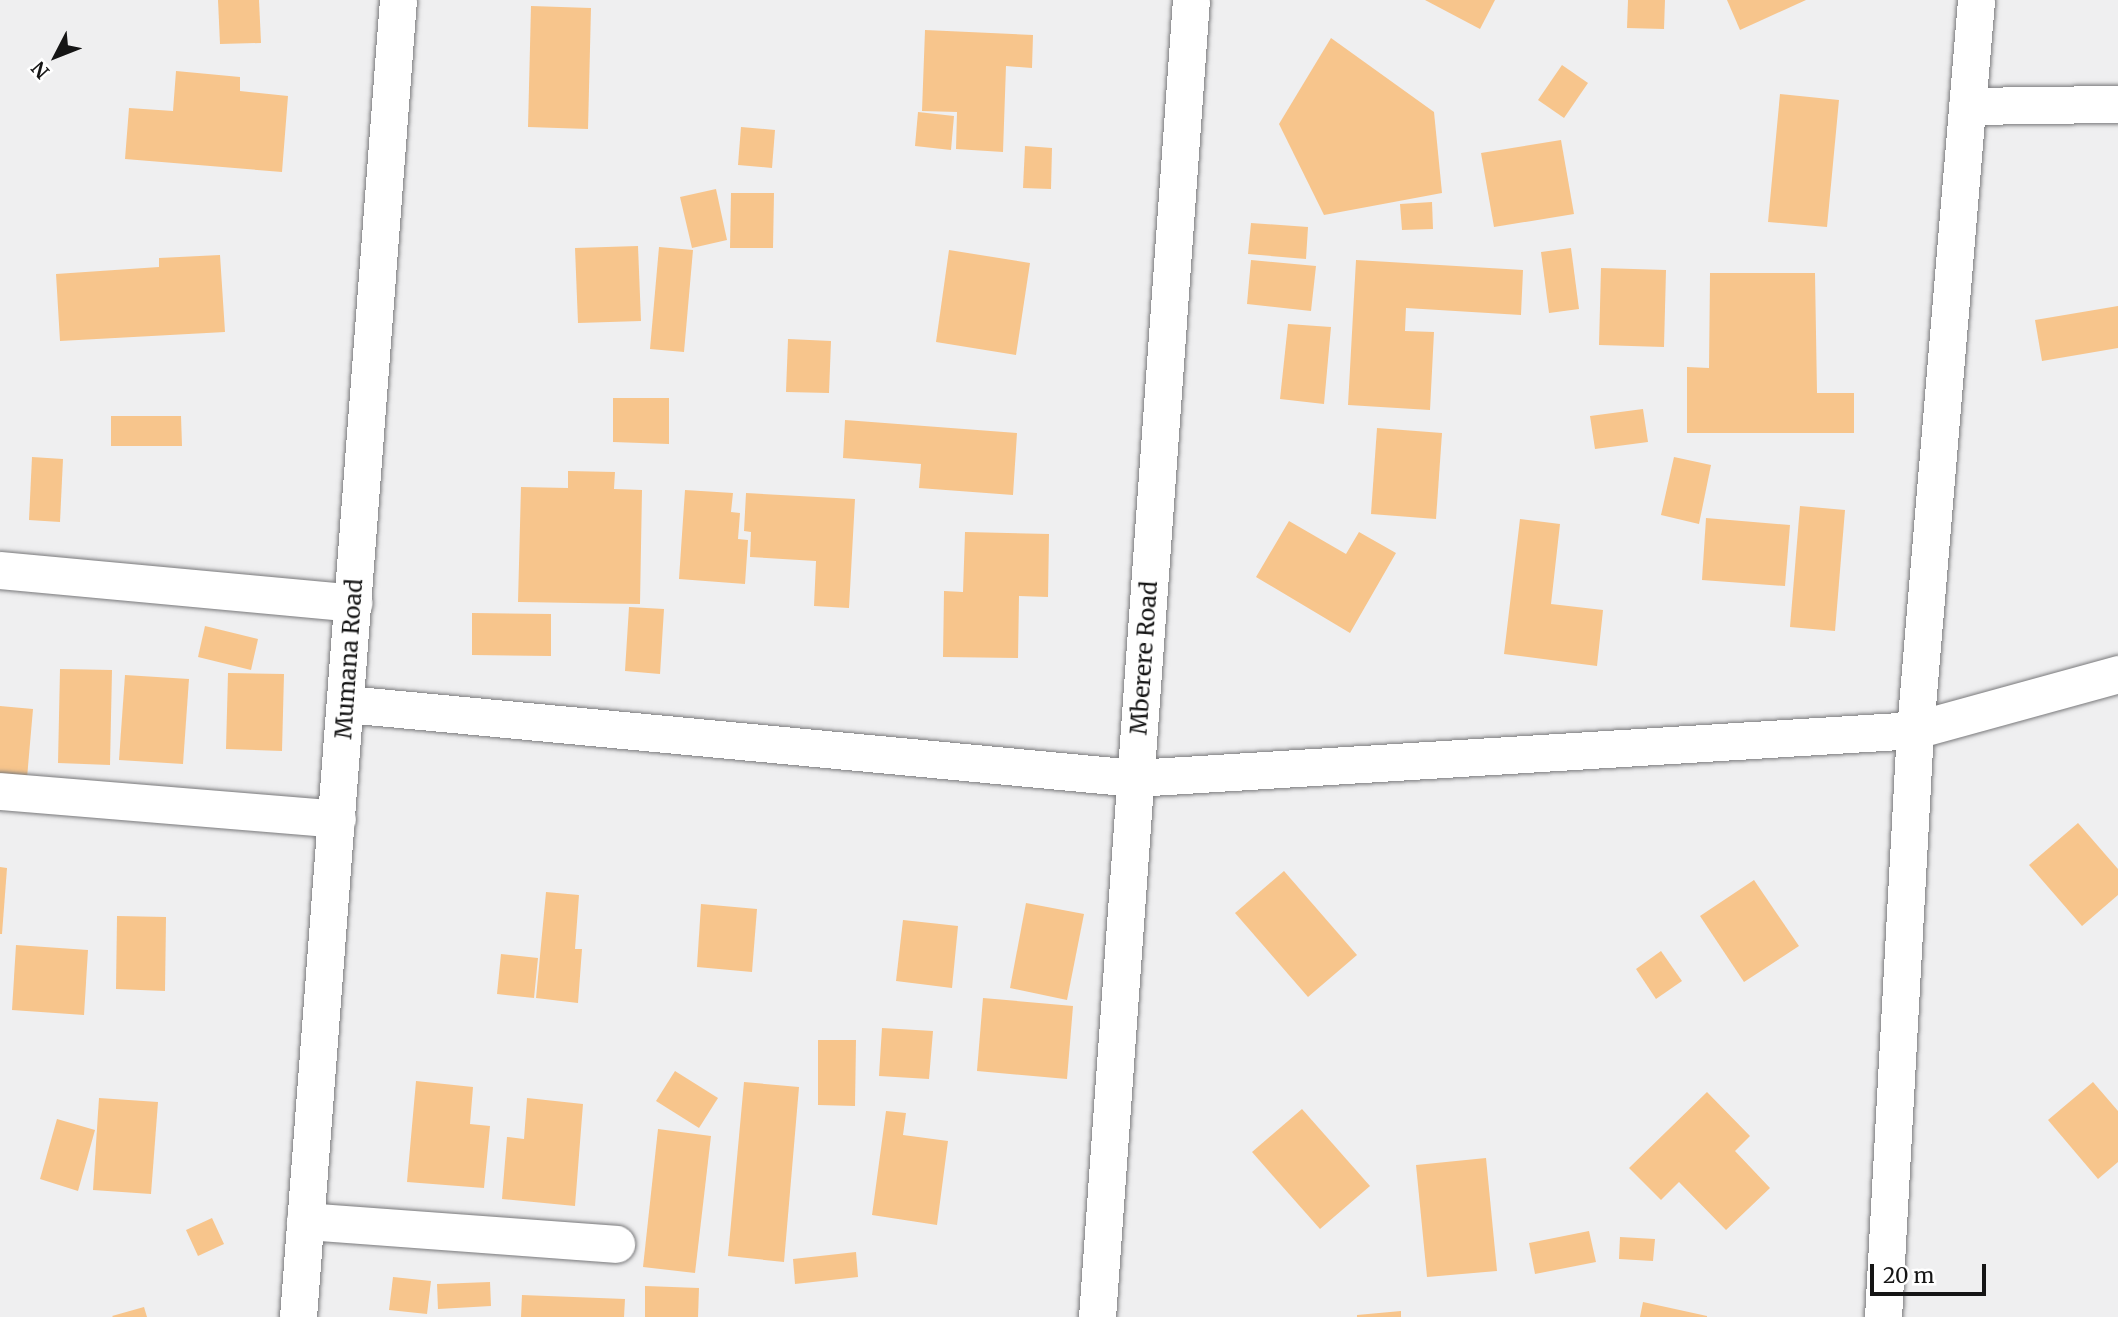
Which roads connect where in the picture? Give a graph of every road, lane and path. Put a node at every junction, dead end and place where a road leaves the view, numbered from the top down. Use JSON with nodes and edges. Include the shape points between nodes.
{"nodes":[{"id":1,"x":397,"y":0,"type":"edge"},
{"id":2,"x":1191,"y":0,"type":"edge"},
{"id":3,"x":1976,"y":0,"type":"edge"},
{"id":4,"x":2118,"y":104,"type":"edge"},
{"id":5,"x":1967,"y":106,"type":"junction"},
{"id":6,"x":0,"y":570,"type":"edge"},
{"id":7,"x":353,"y":603,"type":"junction"},
{"id":8,"x":2118,"y":674,"type":"edge"},
{"id":9,"x":346,"y":704,"type":"junction"},
{"id":10,"x":1915,"y":730,"type":"junction"},
{"id":11,"x":1135,"y":778,"type":"junction"},
{"id":12,"x":0,"y":791,"type":"edge"},
{"id":13,"x":337,"y":819,"type":"junction"},
{"id":14,"x":305,"y":1221,"type":"junction"},
{"id":15,"x":616,"y":1244,"type":"dead end"},
{"id":16,"x":298,"y":1317,"type":"edge"},
{"id":17,"x":1097,"y":1317,"type":"edge"},
{"id":18,"x":1883,"y":1317,"type":"edge"}],
"edges":[{"from":1,"to":7,"type":"street","name":"Mumana Road"},
{"from":2,"to":11,"type":"street","name":"Mberere Road"},
{"from":3,"to":5,"type":"street"},
{"from":4,"to":5,"type":"street"},
{"from":5,"to":10,"type":"street"},
{"from":6,"to":7,"type":"street"},
{"from":7,"to":9,"type":"street","name":"Mumana Road"},
{"from":8,"to":10,"type":"street"},
{"from":9,"to":11,"type":"street"},
{"from":9,"to":13,"type":"street","name":"Mumana Road"},
{"from":10,"to":11,"type":"street"},
{"from":10,"to":18,"type":"street"},
{"from":11,"to":17,"type":"street","name":"Mberere Road"},
{"from":12,"to":13,"type":"street"},
{"from":13,"to":14,"type":"street","name":"Mumana Road"},
{"from":14,"to":15,"type":"street"},
{"from":14,"to":16,"type":"street","name":"Mumana Road"}]}
